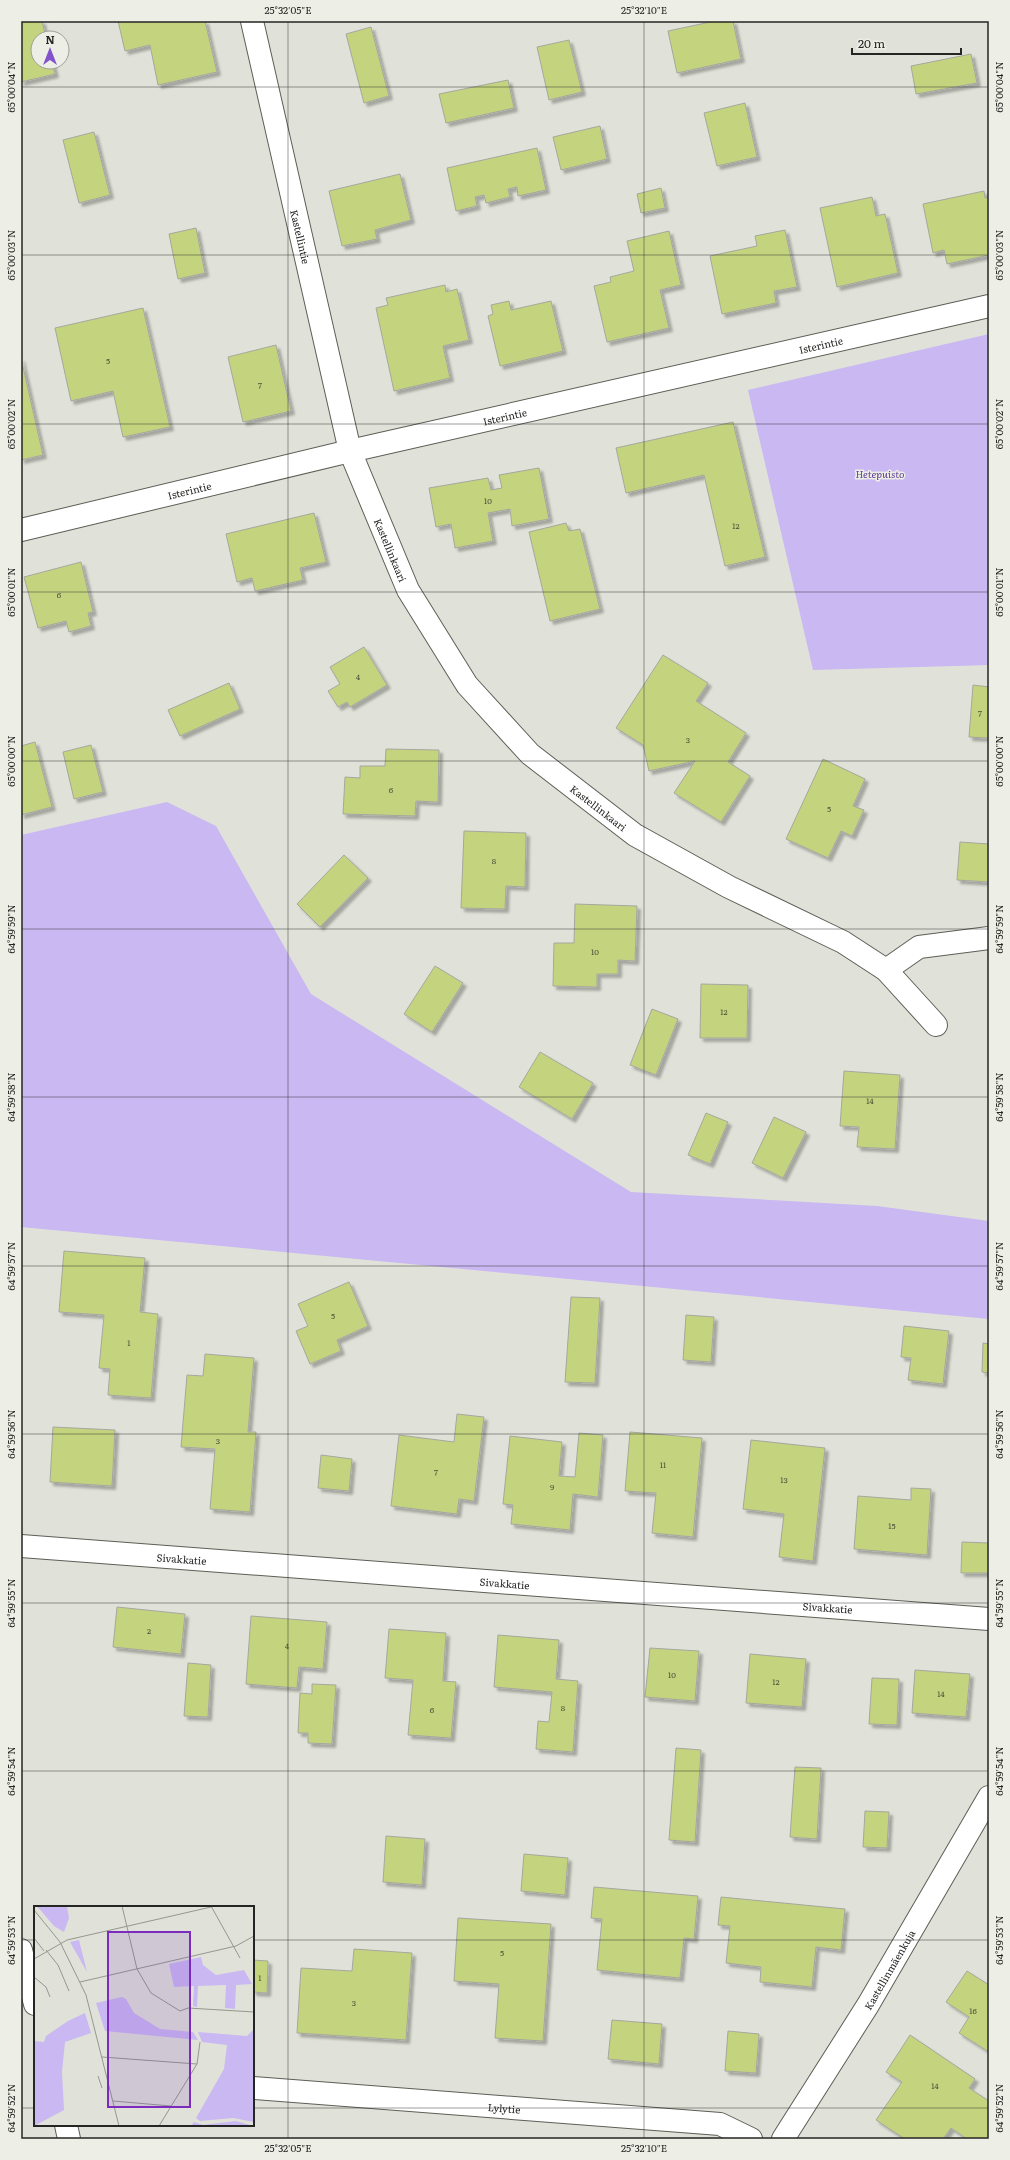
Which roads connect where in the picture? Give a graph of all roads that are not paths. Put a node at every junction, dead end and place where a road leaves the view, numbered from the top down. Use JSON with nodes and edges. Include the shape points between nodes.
{"nodes":[{"id":1,"x":252,"y":21,"type":"edge"},
{"id":2,"x":989,"y":306,"type":"edge"},
{"id":3,"x":350,"y":451,"type":"junction"},
{"id":4,"x":21,"y":530,"type":"edge"},
{"id":5,"x":989,"y":938,"type":"edge"},
{"id":6,"x":886,"y":970,"type":"junction"},
{"id":7,"x":936,"y":1025,"type":"dead end"},
{"id":8,"x":21,"y":1546,"type":"edge"},
{"id":9,"x":989,"y":1620,"type":"edge"},
{"id":10,"x":989,"y":1797,"type":"edge"},
{"id":11,"x":21,"y":1950,"type":"edge"},
{"id":12,"x":34,"y":2000,"type":"edge"},
{"id":13,"x":254,"y":2088,"type":"edge"},
{"id":14,"x":66,"y":2126,"type":"edge"},
{"id":15,"x":70,"y":2139,"type":"edge"},
{"id":16,"x":751,"y":2139,"type":"edge"},
{"id":17,"x":783,"y":2139,"type":"edge"}],
"edges":[{"from":1,"to":3,"type":"street","name":"Kastellintie"},
{"from":2,"to":3,"type":"street","name":"Isterintie"},
{"from":3,"to":4,"type":"street","name":"Isterintie"},
{"from":3,"to":6,"type":"street","name":"Kastellinkaari","via":[[408,590],[467,685],[530,754],[635,835],[729,887],[843,942]]},
{"from":5,"to":6,"type":"street","via":[[920,947]]},
{"from":6,"to":7,"type":"street","name":"Kastellinkaari"},
{"from":8,"to":9,"type":"street","name":"Sivakkatie"},
{"from":10,"to":17,"type":"street","name":"Kastellinmäenkuja","via":[[868,2005]]},
{"from":11,"to":12,"type":"street"},
{"from":13,"to":16,"type":"street","name":"Lylytie","via":[[720,2124]]},
{"from":14,"to":15,"type":"street"}]}
